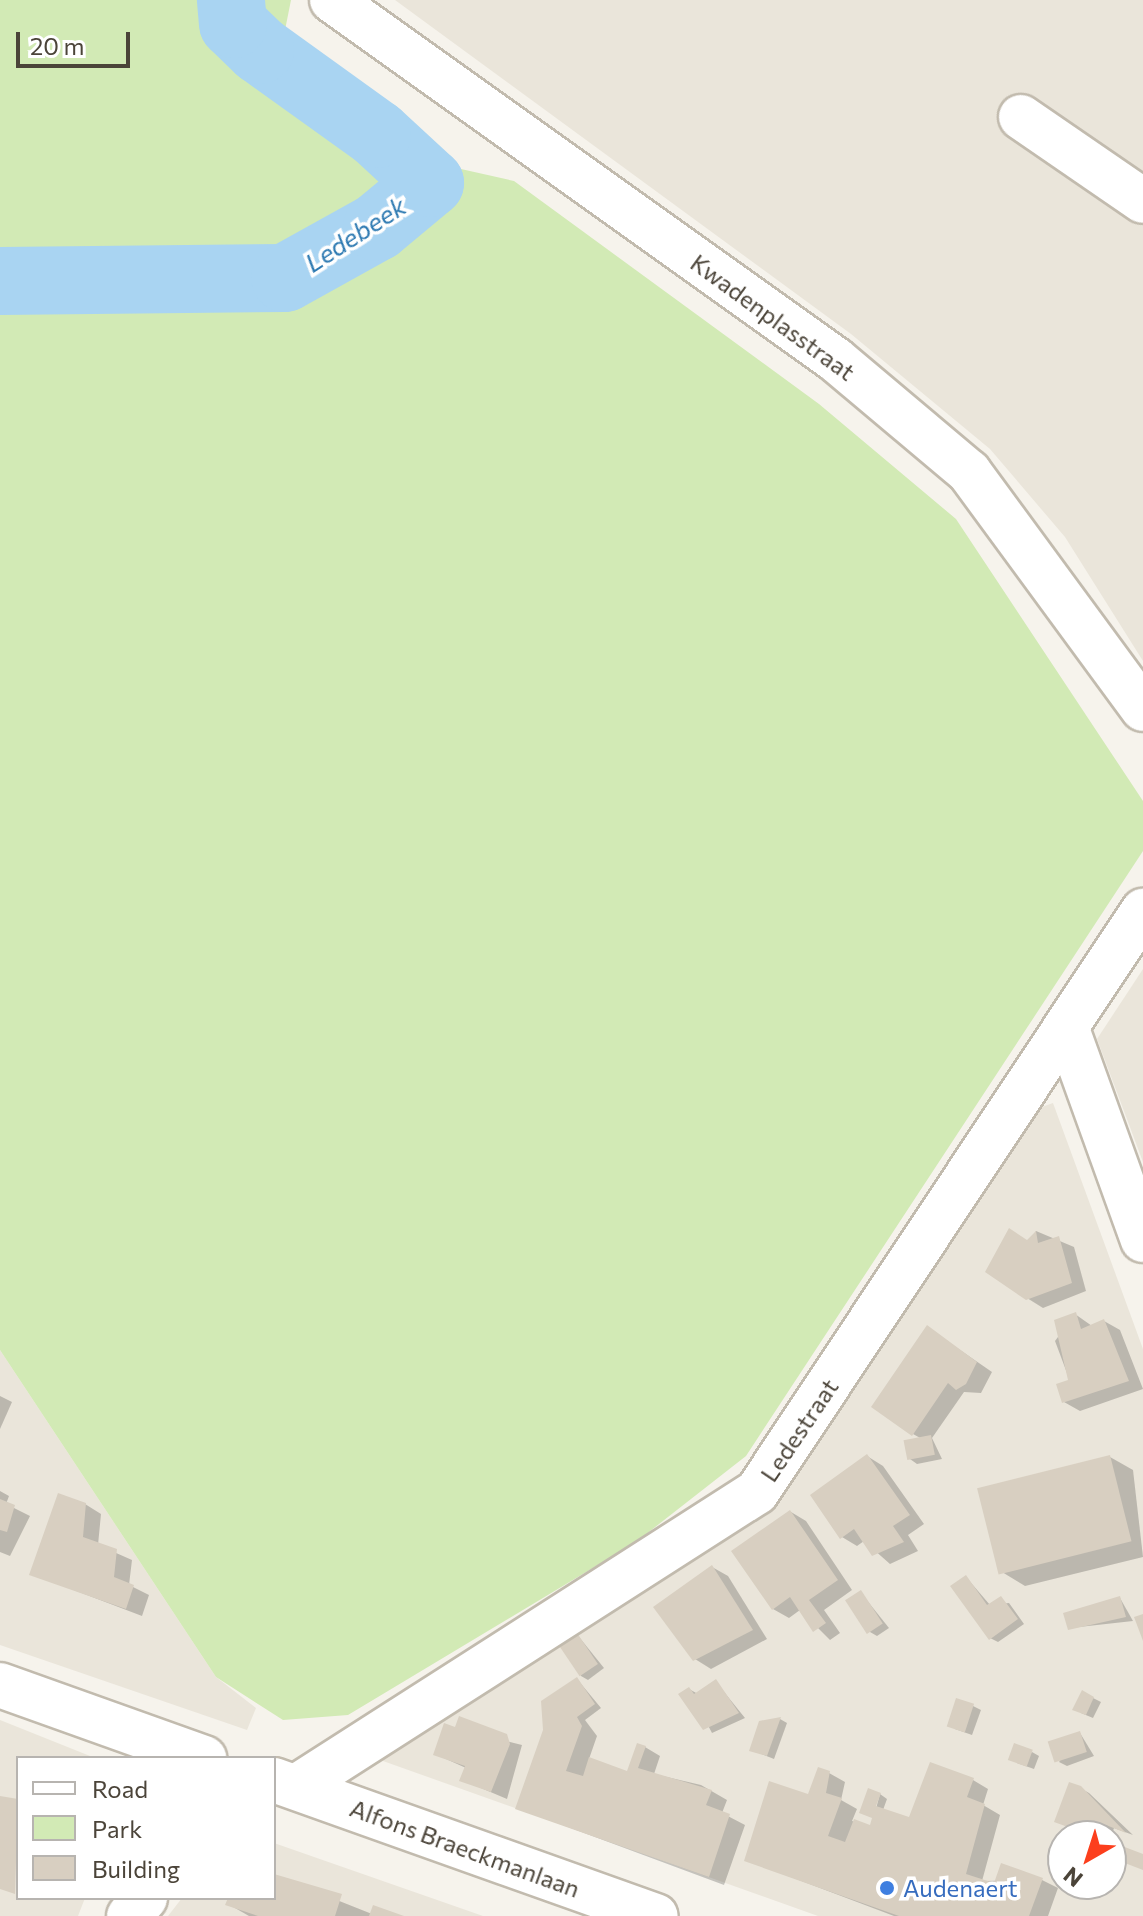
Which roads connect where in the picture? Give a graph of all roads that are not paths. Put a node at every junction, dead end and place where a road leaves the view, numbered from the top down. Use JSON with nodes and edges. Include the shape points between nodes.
{"nodes":[{"id":1,"x":332,"y":0,"type":"edge"},
{"id":2,"x":1021,"y":117,"type":"dead end"},
{"id":3,"x":1143,"y":201,"type":"edge"},
{"id":4,"x":1143,"y":709,"type":"edge"},
{"id":5,"x":1143,"y":911,"type":"edge"},
{"id":6,"x":1068,"y":1032,"type":"junction"},
{"id":7,"x":1143,"y":1240,"type":"edge"},
{"id":8,"x":0,"y":1685,"type":"edge"},
{"id":9,"x":147,"y":1748,"type":"edge"},
{"id":10,"x":193,"y":1756,"type":"edge"},
{"id":11,"x":285,"y":1784,"type":"edge"},
{"id":12,"x":143,"y":1900,"type":"edge"},
{"id":13,"x":129,"y":1916,"type":"edge"},
{"id":14,"x":656,"y":1916,"type":"edge"}],
"edges":[{"from":1,"to":4,"type":"street","name":"Kwadenplasstraat","via":[[836,360],[969,472]]},
{"from":2,"to":3,"type":"street"},
{"from":5,"to":6,"type":"street","name":"Ledestraat"},
{"from":6,"to":7,"type":"street"},
{"from":6,"to":11,"type":"street","name":"Ledestraat","via":[[757,1492]]},
{"from":8,"to":9,"type":"street"},
{"from":9,"to":10,"type":"street"},
{"from":11,"to":14,"type":"street","name":"Alfons Braeckmanlaan"},
{"from":12,"to":13,"type":"street"}]}
